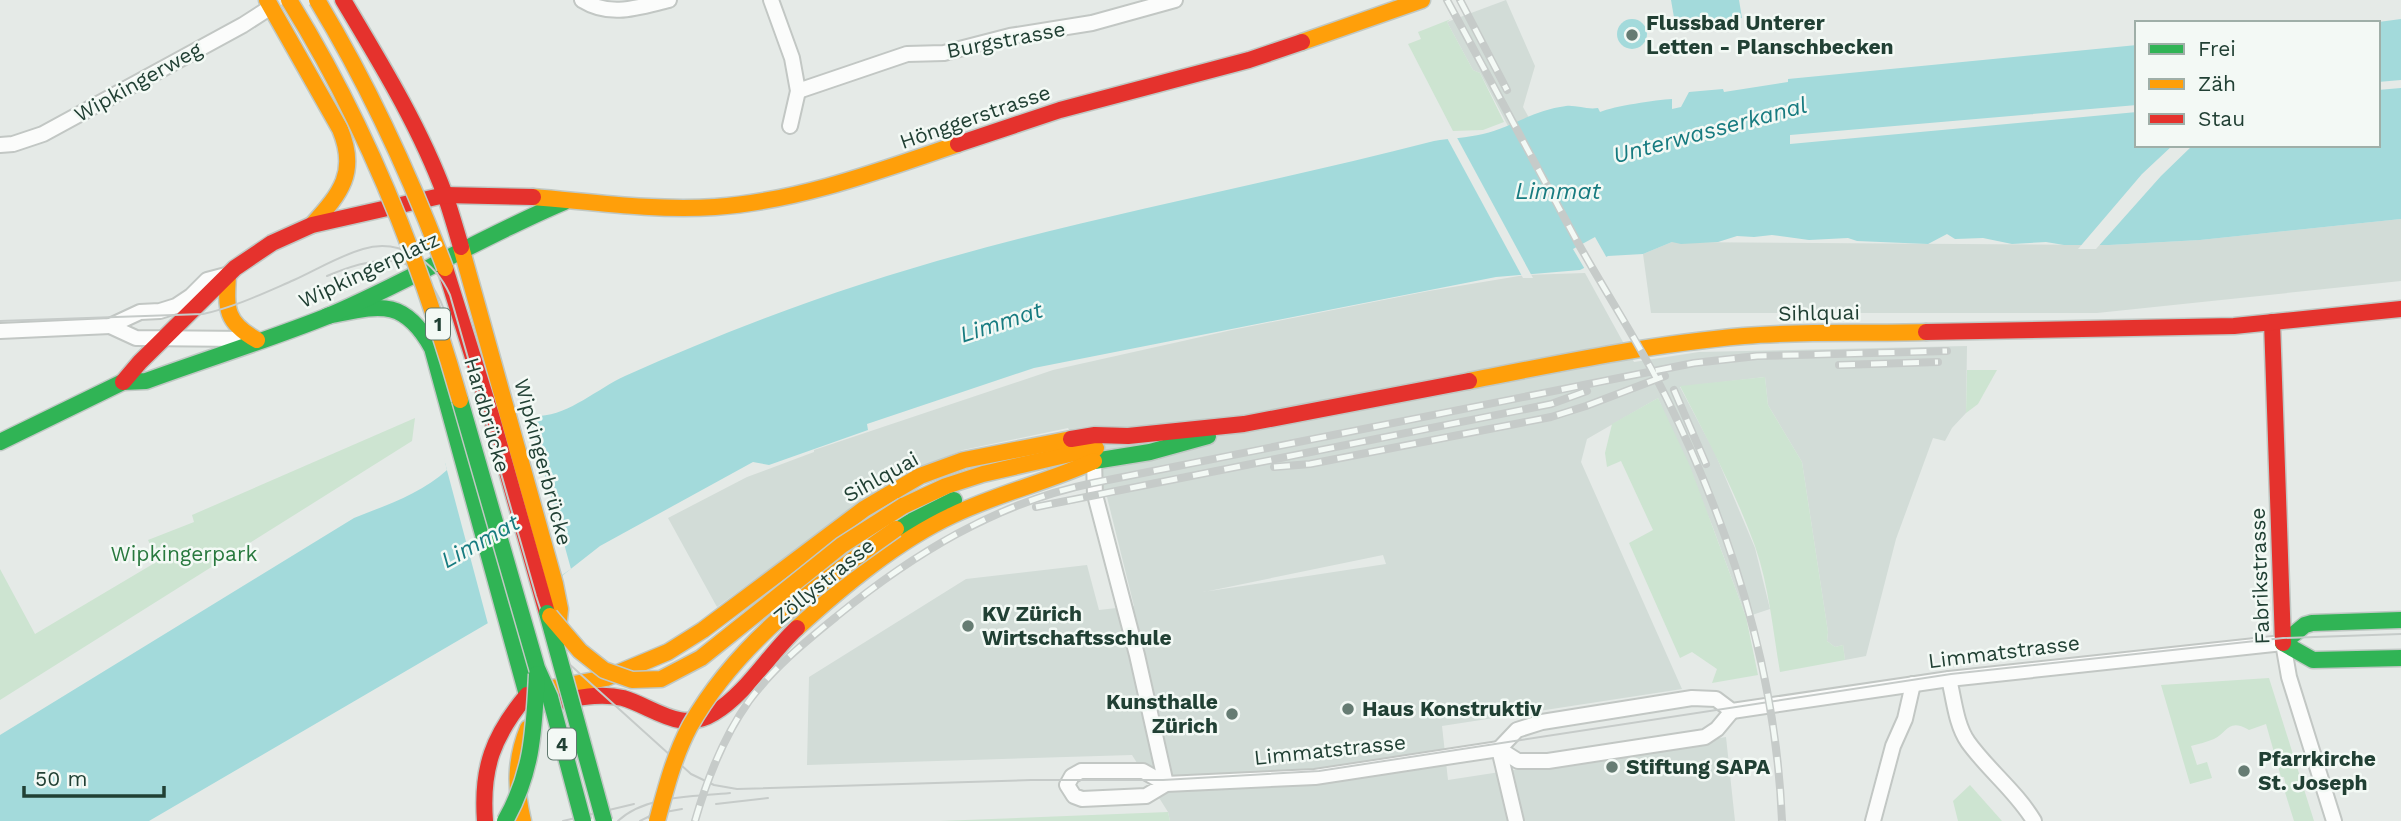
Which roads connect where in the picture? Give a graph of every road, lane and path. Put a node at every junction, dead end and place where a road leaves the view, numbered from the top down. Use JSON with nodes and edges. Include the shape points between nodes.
{"nodes":[{"id":1,"x":289,"y":0,"type":"edge"},
{"id":2,"x":317,"y":0,"type":"edge"},
{"id":3,"x":343,"y":0,"type":"edge"},
{"id":4,"x":582,"y":0,"type":"edge"},
{"id":5,"x":669,"y":0,"type":"edge"},
{"id":6,"x":771,"y":0,"type":"edge"},
{"id":7,"x":1175,"y":0,"type":"edge"},
{"id":8,"x":1422,"y":0,"type":"edge"},
{"id":9,"x":269,"y":3,"type":"edge"},
{"id":10,"x":1387,"y":6,"type":"edge"},
{"id":11,"x":798,"y":91,"type":"junction"},
{"id":12,"x":790,"y":126,"type":"dead end"},
{"id":13,"x":0,"y":145,"type":"edge"},
{"id":14,"x":444,"y":195,"type":"junction"},
{"id":15,"x":566,"y":201,"type":"junction"},
{"id":16,"x":312,"y":225,"type":"junction"},
{"id":17,"x":462,"y":249,"type":"junction"},
{"id":18,"x":228,"y":275,"type":"junction"},
{"id":19,"x":2401,"y":309,"type":"edge"},
{"id":20,"x":327,"y":316,"type":"junction"},
{"id":21,"x":2272,"y":322,"type":"junction"},
{"id":22,"x":110,"y":326,"type":"junction"},
{"id":23,"x":0,"y":331,"type":"edge"},
{"id":24,"x":166,"y":338,"type":"junction"},
{"id":25,"x":257,"y":340,"type":"junction"},
{"id":26,"x":123,"y":382,"type":"junction"},
{"id":27,"x":1244,"y":424,"type":"junction"},
{"id":28,"x":1128,"y":436,"type":"junction"},
{"id":29,"x":0,"y":442,"type":"edge"},
{"id":30,"x":1094,"y":461,"type":"junction"},
{"id":31,"x":547,"y":613,"type":"junction"},
{"id":32,"x":2401,"y":620,"type":"edge"},
{"id":33,"x":2283,"y":643,"type":"junction"},
{"id":34,"x":2401,"y":658,"type":"edge"},
{"id":35,"x":537,"y":667,"type":"junction"},
{"id":36,"x":1949,"y":679,"type":"junction"},
{"id":37,"x":1913,"y":684,"type":"junction"},
{"id":38,"x":550,"y":688,"type":"junction"},
{"id":39,"x":527,"y":695,"type":"junction"},
{"id":40,"x":544,"y":704,"type":"junction"},
{"id":41,"x":1732,"y":711,"type":"junction"},
{"id":42,"x":1499,"y":749,"type":"junction"},
{"id":43,"x":1166,"y":784,"type":"junction"},
{"id":44,"x":485,"y":821,"type":"edge"},
{"id":45,"x":505,"y":821,"type":"edge"},
{"id":46,"x":523,"y":821,"type":"edge"},
{"id":47,"x":583,"y":821,"type":"edge"},
{"id":48,"x":604,"y":821,"type":"edge"},
{"id":49,"x":657,"y":821,"type":"edge"},
{"id":50,"x":1516,"y":821,"type":"edge"},
{"id":51,"x":1873,"y":821,"type":"edge"},
{"id":52,"x":2034,"y":821,"type":"edge"},
{"id":53,"x":2334,"y":821,"type":"edge"}],
"edges":[{"from":1,"to":35,"type":"street","name":"Hardbrücke","number":"1","bridge":true,"via":[[352,108],[421,273]]},
{"from":2,"to":31,"type":"street","name":"Hardbrücke","number":"1","bridge":true,"via":[[367,85],[432,232],[491,415]]},
{"from":3,"to":14,"type":"street","via":[[422,142]]},
{"from":4,"to":5,"type":"street","via":[[607,11]]},
{"from":6,"to":11,"type":"street","via":[[792,58]]},
{"from":7,"to":11,"type":"street","name":"Burgstrasse","via":[[1091,23],[944,53],[907,54]]},
{"from":8,"to":10,"type":"street","name":"Hönggerstrasse"},
{"from":9,"to":13,"type":"street","name":"Wipkingerweg","via":[[243,25],[53,128]]},
{"from":9,"to":16,"type":"street","via":[[347,147],[347,178]]},
{"from":10,"to":15,"type":"street","name":"Hönggerstrasse","via":[[1248,60],[1060,110],[802,194],[687,208]]},
{"from":11,"to":12,"type":"street"},
{"from":14,"to":15,"type":"street","name":"Hönggerstrasse"},
{"from":14,"to":16,"type":"street","name":"Wipkingerplatz"},
{"from":14,"to":17,"type":"street","name":"Wipkingerplatz"},
{"from":15,"to":17,"type":"street","name":"Hönggerstrasse"},
{"from":16,"to":18,"type":"street","name":"Wipkingerplatz","via":[[272,243]]},
{"from":17,"to":20,"type":"street","name":"Wipkingerplatz"},
{"from":17,"to":38,"type":"street","name":"Wipkingerbrücke","via":[[555,584],[560,629]]},
{"from":18,"to":22,"type":"street","name":"Wipkingerplatz","via":[[207,280],[176,306],[141,312]]},
{"from":18,"to":24,"type":"street","name":"Wipkingerplatz"},
{"from":18,"to":25,"type":"street","via":[[226,309],[231,322]]},
{"from":19,"to":21,"type":"street","name":"Sihlquai"},
{"from":20,"to":25,"type":"street","name":"Wipkingerplatz"},
{"from":20,"to":39,"type":"street","via":[[384,306],[412,317],[426,334]]},
{"from":21,"to":27,"type":"street","name":"Sihlquai","via":[[1733,337],[1591,357]]},
{"from":21,"to":33,"type":"street","name":"Fabrikstrasse"},
{"from":22,"to":23,"type":"street"},
{"from":22,"to":24,"type":"street","name":"Wipkingerplatz","via":[[136,338]]},
{"from":24,"to":25,"type":"street","name":"Wipkingerplatz"},
{"from":24,"to":26,"type":"street","name":"Wipkingerplatz"},
{"from":25,"to":26,"type":"street","name":"Wipkingerplatz","via":[[145,381]]},
{"from":26,"to":29,"type":"street"},
{"from":27,"to":28,"type":"street","name":"Sihlquai"},
{"from":27,"to":30,"type":"street","name":"Sihlquai","via":[[1150,452]]},
{"from":28,"to":31,"type":"street","bridge":true,"via":[[1089,450],[983,474],[903,506],[855,536],[714,647],[667,676],[648,681],[597,667],[568,642]]},
{"from":28,"to":38,"type":"street","name":"Sihlquai","via":[[1095,435],[995,453],[920,476],[843,523],[668,652],[606,678]]},
{"from":30,"to":40,"type":"street","name":"Zöllystrasse","via":[[950,516],[919,534],[804,622],[732,699],[700,720],[683,722],[625,699],[596,696]]},
{"from":30,"to":43,"type":"street","via":[[1095,495]]},
{"from":30,"to":49,"type":"street","bridge":true,"via":[[1037,472],[957,498],[896,529],[782,616],[737,657],[704,700],[678,746]]},
{"from":31,"to":48,"type":"street","name":"Hardbrücke","number":"1","bridge":true},
{"from":32,"to":33,"type":"street","name":"Limmatstrasse","via":[[2312,623]]},
{"from":33,"to":34,"type":"street","via":[[2313,660]]},
{"from":33,"to":36,"type":"street","name":"Limmatstrasse"},
{"from":33,"to":53,"type":"street","name":"Fabrikstrasse","via":[[2289,677]]},
{"from":35,"to":45,"type":"street","number":"1","bridge":true,"via":[[529,772]]},
{"from":35,"to":47,"type":"street","name":"Hardbrücke","number":"4","bridge":true,"via":[[550,697]]},
{"from":36,"to":37,"type":"street","name":"Limmatstrasse"},
{"from":36,"to":52,"type":"street","via":[[1967,741]]},
{"from":37,"to":41,"type":"street","name":"Limmatstrasse"},
{"from":37,"to":51,"type":"street"},
{"from":38,"to":39,"type":"street","name":"Sihlquai"},
{"from":38,"to":40,"type":"street","name":"Wipkingerbrücke"},
{"from":39,"to":40,"type":"street","via":[[535,704]]},
{"from":39,"to":44,"type":"street","via":[[504,722],[487,762]]},
{"from":40,"to":46,"type":"street","name":"Wipkingerbrücke","via":[[527,730],[517,763],[515,785]]},
{"from":41,"to":42,"type":"street","via":[[1716,699],[1699,697],[1542,722],[1517,730]]},
{"from":41,"to":42,"type":"street","name":"Limmatstrasse","via":[[1705,737],[1548,761],[1518,761]]},
{"from":42,"to":43,"type":"street","name":"Limmatstrasse","via":[[1315,777]]},
{"from":42,"to":50,"type":"street"},
{"from":43,"to":43,"type":"street","name":"Limmatstrasse","via":[[1143,771],[1081,771],[1067,785],[1074,796],[1088,799],[1146,796]]}]}
